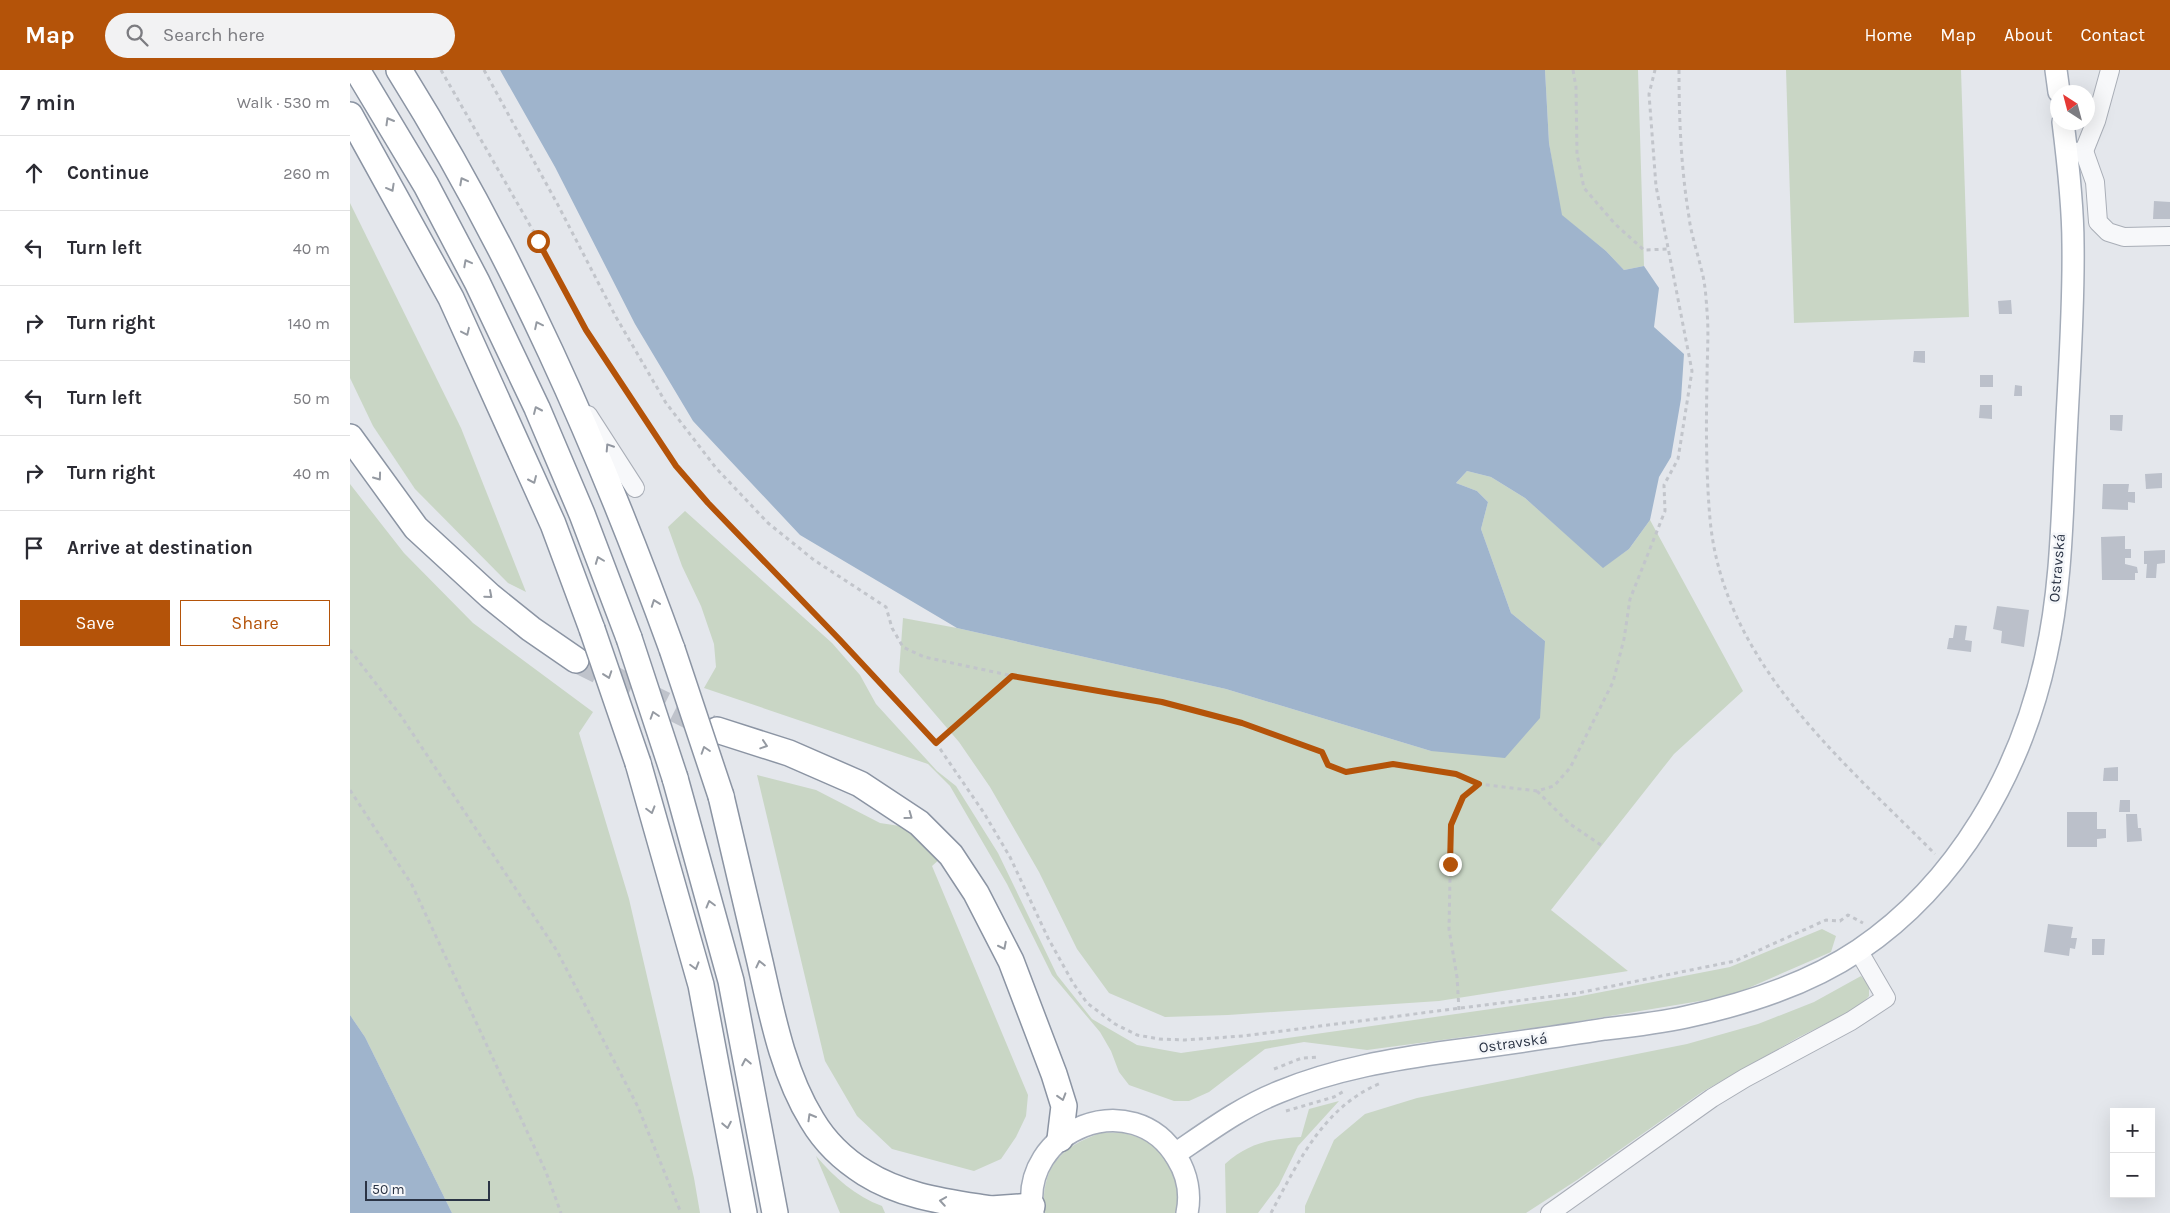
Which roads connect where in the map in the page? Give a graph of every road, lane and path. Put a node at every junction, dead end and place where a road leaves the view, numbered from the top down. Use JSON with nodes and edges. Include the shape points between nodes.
{"nodes":[{"id":1,"x":357,"y":70,"type":"edge"},
{"id":2,"x":399,"y":70,"type":"edge"},
{"id":3,"x":441,"y":70,"type":"edge"},
{"id":4,"x":484,"y":70,"type":"edge"},
{"id":5,"x":1574,"y":70,"type":"edge"},
{"id":6,"x":1655,"y":70,"type":"edge"},
{"id":7,"x":1679,"y":70,"type":"edge"},
{"id":8,"x":2056,"y":70,"type":"edge"},
{"id":9,"x":2110,"y":70,"type":"edge"},
{"id":10,"x":2058,"y":85,"type":"edge"},
{"id":11,"x":350,"y":115,"type":"edge"},
{"id":12,"x":2066,"y":130,"type":"edge"},
{"id":13,"x":2076,"y":152,"type":"junction"},
{"id":14,"x":2170,"y":236,"type":"edge"},
{"id":15,"x":1668,"y":249,"type":"junction"},
{"id":16,"x":554,"y":358,"type":"junction"},
{"id":17,"x":350,"y":437,"type":"edge"},
{"id":18,"x":635,"y":488,"type":"dead end"},
{"id":19,"x":350,"y":650,"type":"edge"},
{"id":20,"x":576,"y":660,"type":"tunnel mouth"},
{"id":21,"x":1012,"y":676,"type":"junction"},
{"id":22,"x":717,"y":730,"type":"tunnel mouth"},
{"id":23,"x":936,"y":743,"type":"junction"},
{"id":24,"x":1479,"y":784,"type":"junction"},
{"id":25,"x":350,"y":790,"type":"edge"},
{"id":26,"x":1537,"y":792,"type":"junction"},
{"id":27,"x":1601,"y":845,"type":"dead end"},
{"id":28,"x":1937,"y":855,"type":"dead end"},
{"id":29,"x":1840,"y":921,"type":"dead end"},
{"id":30,"x":1858,"y":950,"type":"junction"},
{"id":31,"x":1459,"y":1010,"type":"junction"},
{"id":32,"x":1388,"y":1080,"type":"dead end"},
{"id":33,"x":1348,"y":1089,"type":"dead end"},
{"id":34,"x":1282,"y":1112,"type":"dead end"},
{"id":35,"x":1060,"y":1139,"type":"junction"},
{"id":36,"x":1175,"y":1154,"type":"junction"},
{"id":37,"x":1033,"y":1210,"type":"edge"},
{"id":38,"x":986,"y":1211,"type":"edge"},
{"id":39,"x":561,"y":1213,"type":"edge"},
{"id":40,"x":681,"y":1213,"type":"edge"},
{"id":41,"x":744,"y":1213,"type":"edge"},
{"id":42,"x":775,"y":1213,"type":"edge"},
{"id":43,"x":1187,"y":1213,"type":"edge"},
{"id":44,"x":1271,"y":1213,"type":"edge"},
{"id":45,"x":1550,"y":1213,"type":"edge"}],
"edges":[{"from":42,"to":1,"type":"highway","one_way":true,"bridge":true,"via":[[730,981],[675,778],[629,638],[537,408],[481,291],[426,185]]},
{"from":16,"to":2,"type":"highway","one_way":true,"via":[[432,122]]},
{"from":3,"to":23,"type":"path","via":[[586,330],[676,466]]},
{"from":4,"to":21,"type":"path","via":[[616,317],[666,403],[716,468],[768,523],[814,560],[886,607],[902,647],[924,657]]},
{"from":5,"to":15,"type":"path","via":[[1577,154],[1584,188],[1615,224],[1644,250]]},
{"from":6,"to":15,"type":"path","via":[[1649,94],[1656,186]]},
{"from":7,"to":28,"type":"path","via":[[1682,170],[1708,313],[1706,438],[1710,521],[1725,587],[1756,654],[1783,694],[1813,730]]},
{"from":8,"to":10,"type":"main road"},
{"from":9,"to":13,"type":"street","via":[[2096,121]]},
{"from":11,"to":41,"type":"highway","one_way":true,"bridge":true,"via":[[451,298],[553,524],[592,629],[638,763],[701,985]]},
{"from":12,"to":13,"type":"main road","name":"Ostravská"},
{"from":13,"to":14,"type":"street","via":[[2096,182],[2098,222],[2108,232],[2124,237]]},
{"from":13,"to":30,"type":"main road","name":"Ostravská","via":[[2060,559],[2045,663],[2035,700],[2020,741],[1983,820],[1922,898]]},
{"from":15,"to":26,"type":"path","via":[[1692,371],[1678,459],[1664,485],[1665,511],[1630,599],[1624,639],[1612,682],[1570,768],[1554,786]]},
{"from":18,"to":16,"type":"street","one_way":true},
{"from":38,"to":16,"type":"highway","one_way":true,"bridge":true,"via":[[931,1200],[882,1183],[841,1155],[812,1120],[791,1076],[772,1013],[721,796],[672,649],[632,540]]},
{"from":17,"to":20,"type":"highway","one_way":true,"via":[[416,528],[490,596]]},
{"from":19,"to":40,"type":"path","via":[[401,716],[557,951],[638,1107]]},
{"from":21,"to":23,"type":"path"},
{"from":21,"to":24,"type":"path","via":[[1162,702],[1242,723],[1322,752],[1328,765],[1346,772],[1393,764],[1456,774]]},
{"from":22,"to":35,"type":"highway","one_way":true,"via":[[789,753],[860,784],[919,823],[951,855],[976,893],[1014,970],[1054,1074],[1064,1106]]},
{"from":23,"to":31,"type":"path","via":[[1010,857],[1048,938],[1073,982],[1087,1003],[1115,1024],[1136,1034],[1185,1040]]},
{"from":24,"to":26,"type":"path"},
{"from":24,"to":31,"type":"path","via":[[1463,797],[1451,825],[1449,929]]},
{"from":25,"to":39,"type":"path","via":[[412,885],[546,1172]]},
{"from":26,"to":27,"type":"path","via":[[1570,824]]},
{"from":29,"to":31,"type":"path","via":[[1826,920],[1735,961],[1578,993]]},
{"from":30,"to":36,"type":"main road","name":"Ostravská","via":[[1790,986],[1724,1009],[1680,1019],[1414,1057],[1324,1077],[1280,1091],[1241,1109]]},
{"from":30,"to":45,"type":"street","via":[[1886,998],[1851,1021],[1712,1098]]},
{"from":32,"to":44,"type":"path","via":[[1366,1089],[1334,1114],[1307,1146]]},
{"from":33,"to":34,"type":"path","via":[[1334,1097]]},
{"from":35,"to":36,"type":"main road","via":[[1085,1124],[1114,1120],[1128,1122],[1154,1134]]},
{"from":35,"to":37,"type":"main road","via":[[1036,1174]]},
{"from":36,"to":43,"type":"main road","via":[[1188,1186]]},
{"from":37,"to":38,"type":"highway"}]}
